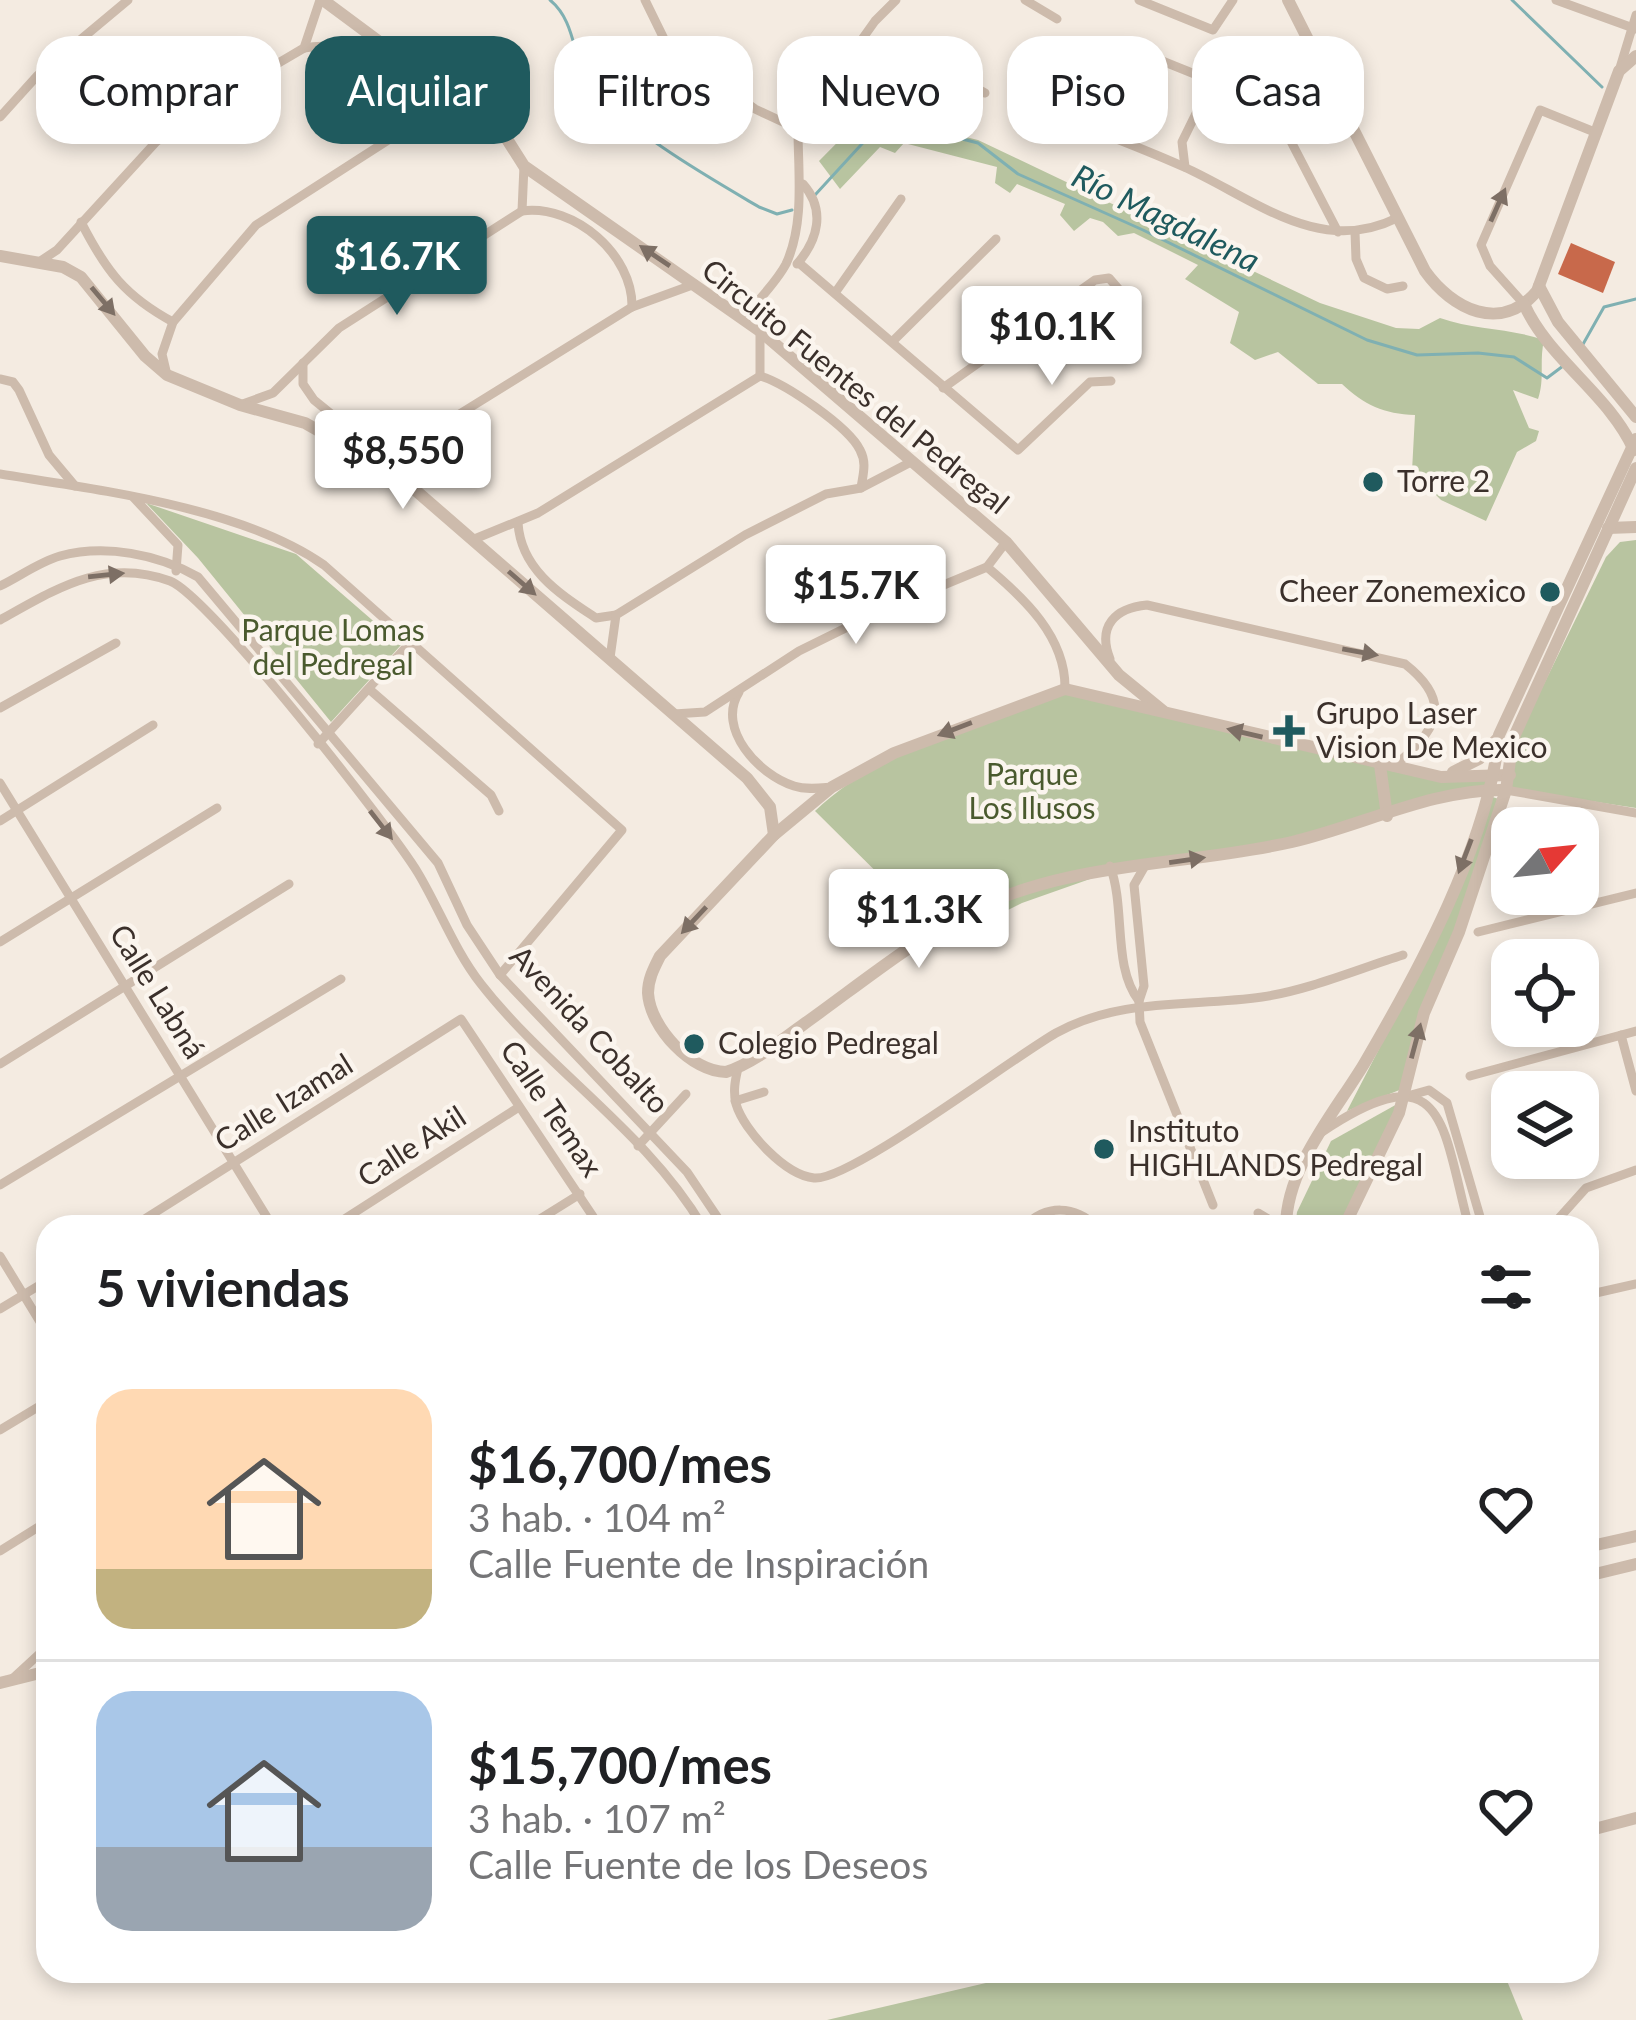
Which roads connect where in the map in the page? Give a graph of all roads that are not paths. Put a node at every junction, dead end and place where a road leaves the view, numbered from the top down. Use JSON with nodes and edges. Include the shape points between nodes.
{"nodes":[{"id":1,"x":128,"y":0,"type":"edge"},
{"id":2,"x":322,"y":0,"type":"edge"},
{"id":3,"x":645,"y":0,"type":"edge"},
{"id":4,"x":896,"y":0,"type":"edge"},
{"id":5,"x":1025,"y":0,"type":"edge"},
{"id":6,"x":1139,"y":0,"type":"edge"},
{"id":7,"x":1233,"y":0,"type":"edge"},
{"id":8,"x":1288,"y":0,"type":"edge"},
{"id":9,"x":1556,"y":0,"type":"edge"},
{"id":10,"x":1636,"y":14,"type":"edge"},
{"id":11,"x":1057,"y":19,"type":"dead end"},
{"id":12,"x":1634,"y":29,"type":"edge"},
{"id":13,"x":371,"y":36,"type":"edge"},
{"id":14,"x":865,"y":36,"type":"edge"},
{"id":15,"x":304,"y":48,"type":"joint"},
{"id":16,"x":1636,"y":56,"type":"edge"},
{"id":17,"x":1619,"y":71,"type":"junction"},
{"id":18,"x":1192,"y":73,"type":"edge"},
{"id":19,"x":983,"y":91,"type":"edge"},
{"id":20,"x":986,"y":93,"type":"dead end"},
{"id":21,"x":0,"y":117,"type":"edge"},
{"id":22,"x":777,"y":119,"type":"edge"},
{"id":23,"x":1192,"y":122,"type":"edge"},
{"id":24,"x":1598,"y":134,"type":"junction"},
{"id":25,"x":382,"y":144,"type":"edge"},
{"id":26,"x":510,"y":144,"type":"edge"},
{"id":27,"x":798,"y":144,"type":"edge"},
{"id":28,"x":1292,"y":144,"type":"edge"},
{"id":29,"x":524,"y":166,"type":"junction"},
{"id":30,"x":1185,"y":167,"type":"junction"},
{"id":31,"x":800,"y":190,"type":"junction"},
{"id":32,"x":901,"y":199,"type":"dead end"},
{"id":33,"x":522,"y":212,"type":"junction"},
{"id":34,"x":1397,"y":218,"type":"junction"},
{"id":35,"x":81,"y":222,"type":"junction"},
{"id":36,"x":1338,"y":232,"type":"junction"},
{"id":37,"x":1355,"y":232,"type":"junction"},
{"id":38,"x":996,"y":238,"type":"dead end"},
{"id":39,"x":0,"y":256,"type":"edge"},
{"id":40,"x":39,"y":262,"type":"junction"},
{"id":41,"x":799,"y":263,"type":"junction"},
{"id":42,"x":785,"y":265,"type":"junction"},
{"id":43,"x":1539,"y":282,"type":"junction"},
{"id":44,"x":695,"y":284,"type":"junction"},
{"id":45,"x":1403,"y":286,"type":"dead end"},
{"id":46,"x":1122,"y":292,"type":"dead end"},
{"id":47,"x":835,"y":293,"type":"junction"},
{"id":48,"x":1524,"y":304,"type":"junction"},
{"id":49,"x":632,"y":307,"type":"junction"},
{"id":50,"x":744,"y":318,"type":"junction"},
{"id":51,"x":173,"y":322,"type":"junction"},
{"id":52,"x":1558,"y":322,"type":"junction"},
{"id":53,"x":760,"y":331,"type":"junction"},
{"id":54,"x":892,"y":341,"type":"junction"},
{"id":55,"x":303,"y":363,"type":"junction"},
{"id":56,"x":167,"y":375,"type":"junction"},
{"id":57,"x":760,"y":376,"type":"junction"},
{"id":58,"x":0,"y":379,"type":"edge"},
{"id":59,"x":1111,"y":381,"type":"dead end"},
{"id":60,"x":943,"y":388,"type":"junction"},
{"id":61,"x":240,"y":404,"type":"junction"},
{"id":62,"x":1636,"y":417,"type":"edge"},
{"id":63,"x":408,"y":446,"type":"junction"},
{"id":64,"x":1634,"y":456,"type":"edge"},
{"id":65,"x":910,"y":462,"type":"junction"},
{"id":66,"x":0,"y":474,"type":"edge"},
{"id":67,"x":399,"y":476,"type":"junction"},
{"id":68,"x":75,"y":486,"type":"junction"},
{"id":69,"x":1627,"y":487,"type":"edge"},
{"id":70,"x":861,"y":488,"type":"junction"},
{"id":71,"x":131,"y":495,"type":"junction"},
{"id":72,"x":518,"y":523,"type":"junction"},
{"id":73,"x":1636,"y":527,"type":"edge"},
{"id":74,"x":1608,"y":528,"type":"junction"},
{"id":75,"x":472,"y":540,"type":"junction"},
{"id":76,"x":1006,"y":542,"type":"junction"},
{"id":77,"x":179,"y":566,"type":"junction"},
{"id":78,"x":987,"y":567,"type":"junction"},
{"id":79,"x":172,"y":582,"type":"junction"},
{"id":80,"x":0,"y":586,"type":"edge"},
{"id":81,"x":616,"y":615,"type":"junction"},
{"id":82,"x":0,"y":620,"type":"edge"},
{"id":83,"x":116,"y":643,"type":"dead end"},
{"id":84,"x":409,"y":644,"type":"junction"},
{"id":85,"x":610,"y":658,"type":"junction"},
{"id":86,"x":1118,"y":675,"type":"junction"},
{"id":87,"x":369,"y":689,"type":"junction"},
{"id":88,"x":1065,"y":689,"type":"junction"},
{"id":89,"x":741,"y":690,"type":"junction"},
{"id":90,"x":0,"y":708,"type":"edge"},
{"id":91,"x":674,"y":714,"type":"junction"},
{"id":92,"x":1166,"y":714,"type":"junction"},
{"id":93,"x":153,"y":725,"type":"dead end"},
{"id":94,"x":330,"y":733,"type":"junction"},
{"id":95,"x":1499,"y":735,"type":"junction"},
{"id":96,"x":318,"y":744,"type":"junction"},
{"id":97,"x":1386,"y":766,"type":"junction"},
{"id":98,"x":1503,"y":774,"type":"junction"},
{"id":99,"x":1470,"y":775,"type":"junction"},
{"id":100,"x":1441,"y":777,"type":"junction"},
{"id":101,"x":0,"y":783,"type":"edge"},
{"id":102,"x":832,"y":787,"type":"junction"},
{"id":103,"x":1490,"y":790,"type":"junction"},
{"id":104,"x":1506,"y":790,"type":"junction"},
{"id":105,"x":1469,"y":793,"type":"junction"},
{"id":106,"x":218,"y":808,"type":"dead end"},
{"id":107,"x":17,"y":810,"type":"junction"},
{"id":108,"x":499,"y":812,"type":"dead end"},
{"id":109,"x":1634,"y":814,"type":"edge"},
{"id":110,"x":1387,"y":816,"type":"junction"},
{"id":111,"x":0,"y":821,"type":"edge"},
{"id":112,"x":774,"y":835,"type":"junction"},
{"id":113,"x":1146,"y":864,"type":"junction"},
{"id":114,"x":1110,"y":866,"type":"junction"},
{"id":115,"x":289,"y":884,"type":"dead end"},
{"id":116,"x":1636,"y":893,"type":"edge"},
{"id":117,"x":70,"y":897,"type":"junction"},
{"id":118,"x":1478,"y":932,"type":"dead end"},
{"id":119,"x":0,"y":942,"type":"edge"},
{"id":120,"x":1403,"y":955,"type":"dead end"},
{"id":121,"x":500,"y":975,"type":"junction"},
{"id":122,"x":341,"y":979,"type":"dead end"},
{"id":123,"x":125,"y":986,"type":"junction"},
{"id":124,"x":1139,"y":1004,"type":"junction"},
{"id":125,"x":461,"y":1019,"type":"joint"},
{"id":126,"x":1636,"y":1031,"type":"edge"},
{"id":127,"x":1621,"y":1035,"type":"junction"},
{"id":128,"x":0,"y":1064,"type":"edge"},
{"id":129,"x":738,"y":1068,"type":"junction"},
{"id":130,"x":179,"y":1074,"type":"junction"},
{"id":131,"x":1471,"y":1076,"type":"dead end"},
{"id":132,"x":1636,"y":1090,"type":"edge"},
{"id":133,"x":764,"y":1092,"type":"dead end"},
{"id":134,"x":686,"y":1094,"type":"dead end"},
{"id":135,"x":1408,"y":1095,"type":"junction"},
{"id":136,"x":735,"y":1101,"type":"junction"},
{"id":137,"x":519,"y":1108,"type":"junction"},
{"id":138,"x":651,"y":1132,"type":"junction"},
{"id":139,"x":1318,"y":1135,"type":"junction"},
{"id":140,"x":638,"y":1146,"type":"junction"},
{"id":141,"x":234,"y":1163,"type":"junction"},
{"id":142,"x":1636,"y":1170,"type":"edge"},
{"id":143,"x":0,"y":1185,"type":"edge"},
{"id":144,"x":580,"y":1194,"type":"junction"},
{"id":145,"x":1467,"y":1195,"type":"junction"},
{"id":146,"x":1214,"y":1205,"type":"dead end"},
{"id":147,"x":151,"y":1215,"type":"edge"},
{"id":148,"x":266,"y":1215,"type":"edge"},
{"id":149,"x":351,"y":1215,"type":"edge"},
{"id":150,"x":546,"y":1215,"type":"edge"},
{"id":151,"x":593,"y":1215,"type":"edge"},
{"id":152,"x":693,"y":1215,"type":"edge"},
{"id":153,"x":717,"y":1215,"type":"edge"},
{"id":154,"x":1043,"y":1215,"type":"edge"},
{"id":155,"x":1077,"y":1215,"type":"edge"},
{"id":156,"x":1285,"y":1215,"type":"edge"},
{"id":157,"x":1350,"y":1215,"type":"edge"},
{"id":158,"x":1468,"y":1215,"type":"edge"},
{"id":159,"x":1477,"y":1215,"type":"edge"},
{"id":160,"x":1562,"y":1215,"type":"edge"},
{"id":161,"x":0,"y":1256,"type":"edge"},
{"id":162,"x":1636,"y":1284,"type":"edge"},
{"id":163,"x":36,"y":1288,"type":"edge"},
{"id":164,"x":1599,"y":1292,"type":"edge"},
{"id":165,"x":24,"y":1295,"type":"junction"},
{"id":166,"x":0,"y":1309,"type":"edge"},
{"id":167,"x":36,"y":1315,"type":"edge"},
{"id":168,"x":36,"y":1408,"type":"edge"},
{"id":169,"x":0,"y":1430,"type":"edge"},
{"id":170,"x":36,"y":1528,"type":"edge"},
{"id":171,"x":1636,"y":1536,"type":"edge"},
{"id":172,"x":1599,"y":1544,"type":"edge"},
{"id":173,"x":0,"y":1551,"type":"edge"},
{"id":174,"x":1636,"y":1564,"type":"edge"},
{"id":175,"x":1599,"y":1573,"type":"edge"},
{"id":176,"x":36,"y":1656,"type":"edge"},
{"id":177,"x":36,"y":1674,"type":"edge"},
{"id":178,"x":5,"y":1681,"type":"edge"},
{"id":179,"x":1636,"y":1818,"type":"edge"},
{"id":180,"x":1599,"y":1828,"type":"edge"}],
"edges":[{"from":1,"to":21,"type":"street"},
{"from":2,"to":13,"type":"street","name":"Circuito Fuentes del Pedregal"},
{"from":2,"to":15,"type":"street"},
{"from":3,"to":22,"type":"street","via":[[668,47]]},
{"from":4,"to":14,"type":"street"},
{"from":5,"to":11,"type":"street"},
{"from":6,"to":7,"type":"street","via":[[1214,30]]},
{"from":8,"to":34,"type":"street"},
{"from":9,"to":12,"type":"street"},
{"from":10,"to":12,"type":"street"},
{"from":12,"to":17,"type":"street"},
{"from":15,"to":35,"type":"street","via":[[156,142]]},
{"from":16,"to":17,"type":"street"},
{"from":17,"to":24,"type":"street"},
{"from":18,"to":30,"type":"street","via":[[1115,42],[1055,115]]},
{"from":19,"to":20,"type":"street"},
{"from":23,"to":30,"type":"street","via":[[1182,142]]},
{"from":24,"to":43,"type":"street"},
{"from":48,"to":24,"type":"street","one_way":true,"via":[[1481,244],[1540,110]]},
{"from":25,"to":51,"type":"street","via":[[256,225]]},
{"from":26,"to":29,"type":"street","name":"Circuito Fuentes del Pedregal"},
{"from":27,"to":31,"type":"street"},
{"from":28,"to":36,"type":"street"},
{"from":29,"to":33,"type":"street"},
{"from":44,"to":29,"type":"street","name":"Circuito Fuentes del Pedregal","one_way":true},
{"from":30,"to":36,"type":"street","via":[[1295,224]]},
{"from":31,"to":41,"type":"street","via":[[812,194],[818,220]]},
{"from":31,"to":42,"type":"street"},
{"from":32,"to":47,"type":"street"},
{"from":33,"to":49,"type":"street","via":[[572,220],[608,248],[632,283]]},
{"from":33,"to":55,"type":"street","via":[[339,328]]},
{"from":34,"to":37,"type":"street"},
{"from":34,"to":48,"type":"street","via":[[1424,271],[1454,302],[1485,314]]},
{"from":35,"to":40,"type":"street"},
{"from":35,"to":51,"type":"street","via":[[136,302]]},
{"from":36,"to":37,"type":"street"},
{"from":37,"to":45,"type":"street","via":[[1364,278],[1387,289]]},
{"from":38,"to":54,"type":"street"},
{"from":39,"to":40,"type":"street"},
{"from":40,"to":56,"type":"street","one_way":true,"via":[[81,277]]},
{"from":41,"to":42,"type":"street"},
{"from":41,"to":47,"type":"street"},
{"from":42,"to":50,"type":"street"},
{"from":43,"to":48,"type":"street"},
{"from":43,"to":52,"type":"street"},
{"from":44,"to":49,"type":"street"},
{"from":44,"to":50,"type":"street","name":"Circuito Fuentes del Pedregal"},
{"from":46,"to":60,"type":"street","via":[[1109,278],[1095,280]]},
{"from":47,"to":54,"type":"street"},
{"from":48,"to":52,"type":"street"},
{"from":48,"to":64,"type":"street"},
{"from":49,"to":63,"type":"street"},
{"from":50,"to":53,"type":"street","name":"Circuito Fuentes del Pedregal"},
{"from":51,"to":56,"type":"street","via":[[162,354]]},
{"from":52,"to":62,"type":"street"},
{"from":53,"to":57,"type":"street"},
{"from":53,"to":65,"type":"street","name":"Circuito Fuentes del Pedregal"},
{"from":54,"to":60,"type":"street"},
{"from":55,"to":61,"type":"street","via":[[273,392]]},
{"from":55,"to":63,"type":"street","via":[[303,384],[346,426],[371,443]]},
{"from":56,"to":61,"type":"street"},
{"from":57,"to":70,"type":"street","via":[[786,386],[855,442],[865,466]]},
{"from":57,"to":72,"type":"street"},
{"from":58,"to":68,"type":"street","via":[[19,390],[49,454]]},
{"from":59,"to":60,"type":"street","via":[[1090,382],[1018,451]]},
{"from":61,"to":67,"type":"street","via":[[304,423]]},
{"from":63,"to":67,"type":"street"},
{"from":64,"to":69,"type":"street"},
{"from":65,"to":70,"type":"street"},
{"from":65,"to":76,"type":"street","name":"Circuito Fuentes del Pedregal"},
{"from":66,"to":68,"type":"street"},
{"from":67,"to":75,"type":"street"},
{"from":68,"to":71,"type":"street"},
{"from":69,"to":74,"type":"street"},
{"from":69,"to":95,"type":"street"},
{"from":70,"to":81,"type":"street","via":[[826,494],[765,525]]},
{"from":71,"to":77,"type":"street","via":[[178,545]]},
{"from":71,"to":84,"type":"street","via":[[296,545]]},
{"from":72,"to":75,"type":"street"},
{"from":72,"to":81,"type":"street","via":[[530,564],[556,591],[596,619]]},
{"from":73,"to":74,"type":"street"},
{"from":74,"to":98,"type":"street"},
{"from":75,"to":85,"type":"street","one_way":true},
{"from":76,"to":78,"type":"street"},
{"from":76,"to":86,"type":"street","name":"Circuito Fuentes del Pedregal"},
{"from":77,"to":79,"type":"street"},
{"from":77,"to":80,"type":"street","name":"Avenida Cobalto","via":[[101,551],[58,556]]},
{"from":77,"to":94,"type":"street","name":"Avenida Cobalto","via":[[220,599]]},
{"from":78,"to":88,"type":"street","via":[[1036,611],[1065,668]]},
{"from":78,"to":89,"type":"street","via":[[838,632]]},
{"from":82,"to":79,"type":"street","one_way":true,"via":[[102,572]]},
{"from":79,"to":96,"type":"street","name":"Avenida Cobalto","via":[[210,610]]},
{"from":81,"to":85,"type":"street"},
{"from":83,"to":90,"type":"street"},
{"from":84,"to":87,"type":"street"},
{"from":84,"to":121,"type":"street","via":[[622,830]]},
{"from":85,"to":91,"type":"street"},
{"from":86,"to":92,"type":"street","name":"Circuito Fuentes del Pedregal"},
{"from":86,"to":97,"type":"street","one_way":true,"via":[[1105,647],[1108,625],[1123,608],[1147,605],[1385,656],[1420,676],[1434,700],[1428,735]]},
{"from":87,"to":94,"type":"street"},
{"from":87,"to":108,"type":"street","via":[[491,795]]},
{"from":88,"to":92,"type":"street","name":"Circuito Fuentes del Pedregal"},
{"from":88,"to":102,"type":"street","one_way":true,"via":[[894,753]]},
{"from":89,"to":91,"type":"street","via":[[705,712]]},
{"from":89,"to":102,"type":"street","via":[[731,715],[739,741],[787,784]]},
{"from":91,"to":112,"type":"street","via":[[765,796]]},
{"from":97,"to":92,"type":"street","name":"Circuito Fuentes del Pedregal","one_way":true},
{"from":93,"to":107,"type":"street"},
{"from":94,"to":96,"type":"street"},
{"from":94,"to":121,"type":"street","name":"Avenida Cobalto","via":[[438,863]]},
{"from":95,"to":98,"type":"street"},
{"from":95,"to":100,"type":"street","via":[[1479,759]]},
{"from":96,"to":140,"type":"street","name":"Avenida Cobalto","one_way":true,"via":[[415,868],[480,983]]},
{"from":97,"to":100,"type":"street","name":"Circuito Fuentes del Pedregal"},
{"from":97,"to":110,"type":"street"},
{"from":98,"to":99,"type":"street","name":"Circuito Fuentes del Pedregal"},
{"from":98,"to":103,"type":"street"},
{"from":98,"to":104,"type":"street"},
{"from":99,"to":100,"type":"street","name":"Circuito Fuentes del Pedregal"},
{"from":99,"to":105,"type":"street"},
{"from":101,"to":107,"type":"street","name":"Calle Labná"},
{"from":102,"to":112,"type":"street"},
{"from":103,"to":104,"type":"street"},
{"from":103,"to":105,"type":"street"},
{"from":103,"to":139,"type":"street","one_way":true,"via":[[1430,948]]},
{"from":104,"to":109,"type":"street"},
{"from":135,"to":104,"type":"street","one_way":true,"via":[[1424,1013]]},
{"from":105,"to":110,"type":"street"},
{"from":106,"to":117,"type":"street"},
{"from":107,"to":111,"type":"street"},
{"from":107,"to":117,"type":"street","name":"Calle Labná"},
{"from":113,"to":110,"type":"street","one_way":true,"via":[[1292,842]]},
{"from":112,"to":129,"type":"street","one_way":true,"via":[[660,956],[648,990],[656,1020],[701,1067]]},
{"from":113,"to":114,"type":"street"},
{"from":113,"to":124,"type":"street","via":[[1134,885]]},
{"from":114,"to":124,"type":"street","via":[[1128,987]]},
{"from":114,"to":129,"type":"street","via":[[1006,894],[960,916]]},
{"from":115,"to":123,"type":"street"},
{"from":116,"to":118,"type":"street"},
{"from":117,"to":119,"type":"street"},
{"from":117,"to":123,"type":"street","name":"Calle Labná"},
{"from":120,"to":124,"type":"street","via":[[1264,997]]},
{"from":121,"to":138,"type":"street","name":"Avenida Cobalto"},
{"from":122,"to":130,"type":"street"},
{"from":123,"to":128,"type":"street"},
{"from":123,"to":130,"type":"street","name":"Calle Labná"},
{"from":124,"to":136,"type":"street","via":[[1060,1031],[837,1175],[799,1174],[756,1136]]},
{"from":124,"to":146,"type":"street"},
{"from":125,"to":137,"type":"street","name":"Calle Temax"},
{"from":125,"to":141,"type":"street","name":"Calle Izamal"},
{"from":126,"to":127,"type":"street"},
{"from":127,"to":131,"type":"street"},
{"from":127,"to":132,"type":"street"},
{"from":129,"to":136,"type":"street"},
{"from":130,"to":141,"type":"street","name":"Calle Labná"},
{"from":130,"to":143,"type":"street"},
{"from":133,"to":136,"type":"street"},
{"from":134,"to":138,"type":"street"},
{"from":135,"to":139,"type":"street"},
{"from":135,"to":145,"type":"street","via":[[1429,1090],[1447,1103]]},
{"from":135,"to":157,"type":"street"},
{"from":137,"to":144,"type":"street","name":"Calle Temax"},
{"from":137,"to":149,"type":"street","name":"Calle Akil"},
{"from":138,"to":140,"type":"street"},
{"from":138,"to":153,"type":"street","name":"Avenida Cobalto"},
{"from":139,"to":156,"type":"street"},
{"from":140,"to":152,"type":"street","name":"Avenida Cobalto"},
{"from":141,"to":147,"type":"street","name":"Calle Izamal"},
{"from":141,"to":148,"type":"street","name":"Calle Labná"},
{"from":142,"to":160,"type":"street","via":[[1586,1188]]},
{"from":144,"to":150,"type":"street"},
{"from":144,"to":151,"type":"street","name":"Calle Temax"},
{"from":145,"to":158,"type":"street"},
{"from":145,"to":159,"type":"street"},
{"from":154,"to":155,"type":"street"},
{"from":161,"to":165,"type":"street"},
{"from":162,"to":164,"type":"street"},
{"from":163,"to":165,"type":"street"},
{"from":165,"to":166,"type":"street"},
{"from":165,"to":167,"type":"street"},
{"from":168,"to":169,"type":"street"},
{"from":170,"to":173,"type":"street"},
{"from":171,"to":172,"type":"street"},
{"from":174,"to":175,"type":"street"},
{"from":176,"to":178,"type":"street"},
{"from":177,"to":178,"type":"street"},
{"from":179,"to":180,"type":"street"}]}
